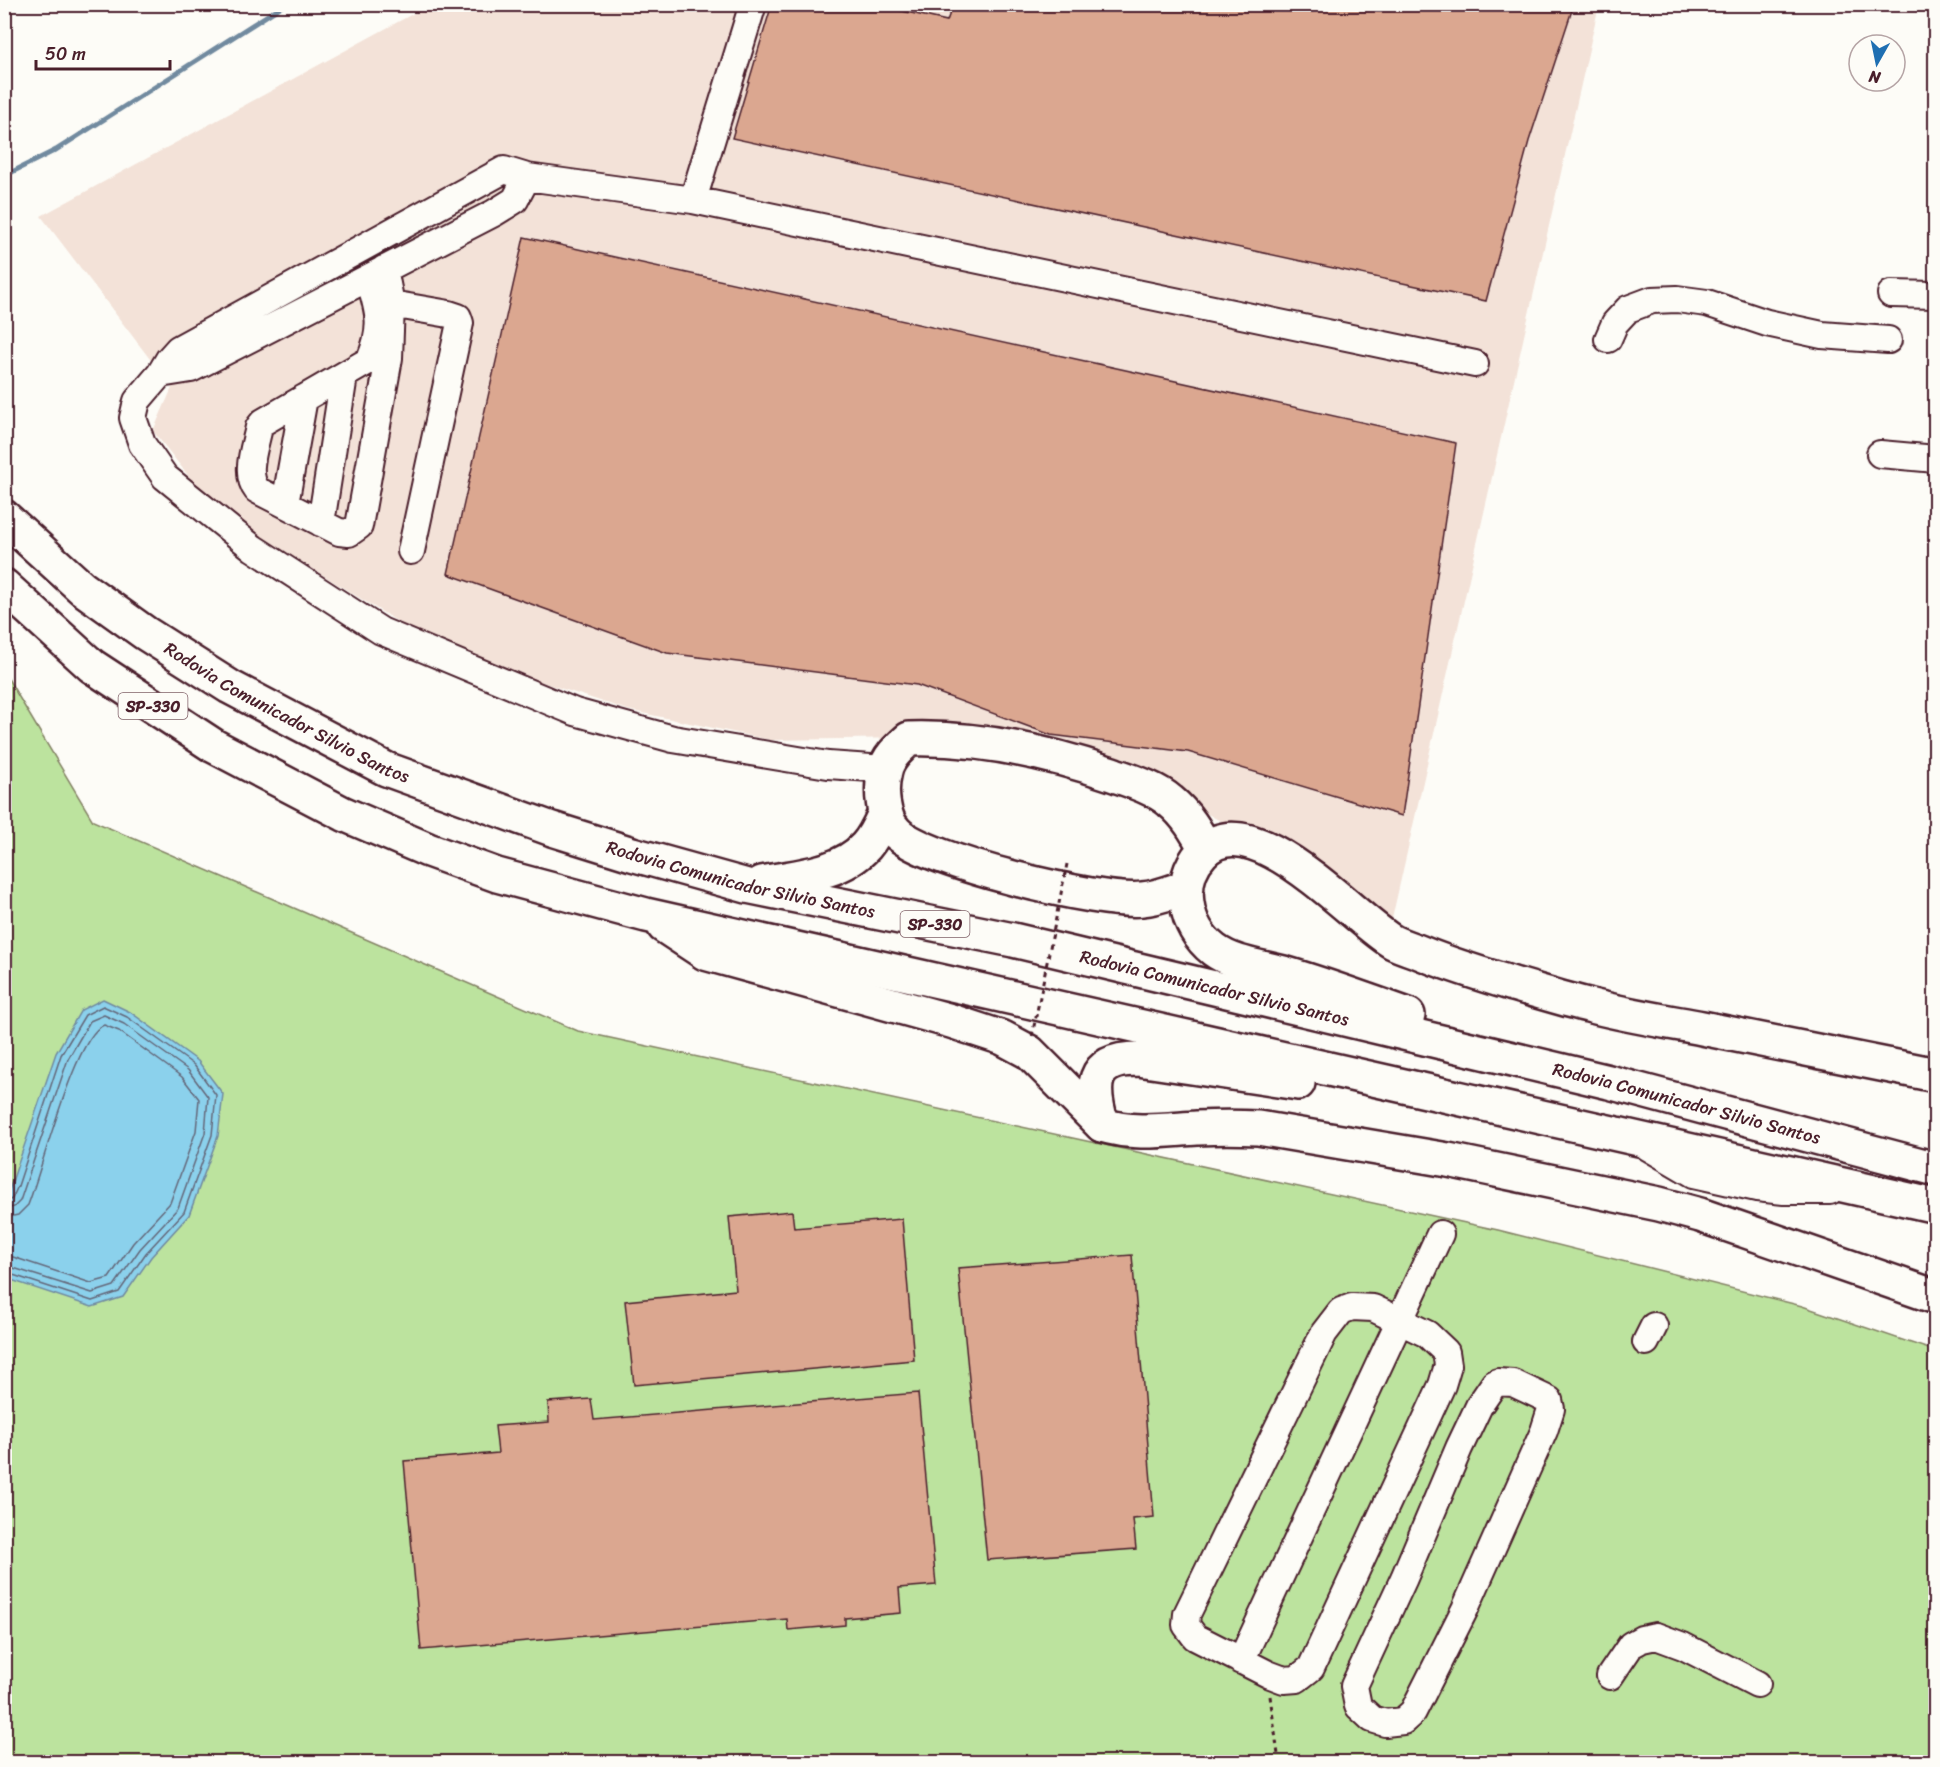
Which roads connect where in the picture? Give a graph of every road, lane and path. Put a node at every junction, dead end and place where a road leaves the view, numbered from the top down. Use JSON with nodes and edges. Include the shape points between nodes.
{"nodes":[{"id":1,"x":753,"y":4,"type":"edge"},
{"id":2,"x":527,"y":177,"type":"junction"},
{"id":3,"x":693,"y":200,"type":"junction"},
{"id":4,"x":377,"y":274,"type":"junction"},
{"id":5,"x":1891,"y":294,"type":"dead end"},
{"id":6,"x":1935,"y":295,"type":"edge"},
{"id":7,"x":391,"y":304,"type":"junction"},
{"id":8,"x":1608,"y":339,"type":"dead end"},
{"id":9,"x":1888,"y":340,"type":"dead end"},
{"id":10,"x":1475,"y":364,"type":"dead end"},
{"id":11,"x":160,"y":374,"type":"junction"},
{"id":12,"x":344,"y":376,"type":"junction"},
{"id":13,"x":304,"y":398,"type":"junction"},
{"id":14,"x":1880,"y":454,"type":"dead end"},
{"id":15,"x":1935,"y":459,"type":"edge"},
{"id":16,"x":285,"y":504,"type":"junction"},
{"id":17,"x":4,"y":517,"type":"edge"},
{"id":18,"x":321,"y":523,"type":"junction"},
{"id":19,"x":411,"y":551,"type":"dead end"},
{"id":20,"x":4,"y":586,"type":"edge"},
{"id":21,"x":885,"y":769,"type":"junction"},
{"id":22,"x":885,"y":813,"type":"junction"},
{"id":23,"x":1206,"y":849,"type":"junction"},
{"id":24,"x":1066,"y":864,"type":"dead end"},
{"id":25,"x":747,"y":886,"type":"junction"},
{"id":26,"x":1186,"y":887,"type":"junction"},
{"id":27,"x":646,"y":915,"type":"junction"},
{"id":28,"x":1032,"y":1036,"type":"dead end"},
{"id":29,"x":1935,"y":1075,"type":"edge"},
{"id":30,"x":1609,"y":1082,"type":"junction"},
{"id":31,"x":1427,"y":1092,"type":"junction"},
{"id":32,"x":1102,"y":1125,"type":"junction"},
{"id":33,"x":1935,"y":1169,"type":"edge"},
{"id":34,"x":1935,"y":1206,"type":"edge"},
{"id":35,"x":1440,"y":1234,"type":"dead end"},
{"id":36,"x":1935,"y":1298,"type":"edge"},
{"id":37,"x":1399,"y":1322,"type":"junction"},
{"id":38,"x":1465,"y":1609,"type":"joint"},
{"id":39,"x":1241,"y":1661,"type":"junction"},
{"id":40,"x":1610,"y":1676,"type":"dead end"},
{"id":41,"x":1757,"y":1684,"type":"dead end"},
{"id":42,"x":1268,"y":1688,"type":"dead end"},
{"id":43,"x":1279,"y":1762,"type":"edge"}],
"edges":[{"from":1,"to":3,"type":"lane"},
{"from":2,"to":3,"type":"lane"},
{"from":2,"to":4,"type":"lane","via":[[515,200]]},
{"from":2,"to":11,"type":"lane","via":[[504,170],[477,184],[178,349]]},
{"from":3,"to":10,"type":"lane"},
{"from":4,"to":7,"type":"lane"},
{"from":4,"to":11,"type":"lane","via":[[191,369]]},
{"from":4,"to":12,"type":"lane","via":[[377,342],[370,360]]},
{"from":5,"to":6,"type":"lane"},
{"from":7,"to":18,"type":"lane","via":[[389,358],[359,526],[339,532]]},
{"from":7,"to":19,"type":"lane","via":[[449,314],[458,317],[460,323]]},
{"from":8,"to":9,"type":"lane","via":[[1615,323],[1628,309],[1652,300],[1677,299],[1707,303],[1767,323],[1822,335]]},
{"from":11,"to":21,"type":"lane","via":[[137,401],[133,418],[142,444],[165,477],[253,548],[381,631],[575,712],[673,739],[828,765]]},
{"from":12,"to":13,"type":"lane"},
{"from":12,"to":18,"type":"lane"},
{"from":13,"to":16,"type":"lane"},
{"from":13,"to":16,"type":"lane","via":[[259,427],[250,472],[251,483],[257,490]]},
{"from":14,"to":15,"type":"lane"},
{"from":16,"to":18,"type":"lane"},
{"from":17,"to":25,"type":"highway","name":"Rodovia Comunicador Silvio Santos","number":"SP-330","via":[[82,588],[144,633],[230,687],[386,769],[632,855]]},
{"from":20,"to":27,"type":"highway","number":"SP-330","via":[[92,666],[214,746],[344,814],[498,875]]},
{"from":21,"to":22,"type":"highway"},
{"from":21,"to":23,"type":"highway","via":[[909,739],[919,738],[1007,746],[1082,764],[1132,781],[1169,800],[1190,820]]},
{"from":22,"to":25,"type":"highway","via":[[867,845],[838,866]]},
{"from":22,"to":26,"type":"highway","via":[[895,832],[919,847],[999,875],[1090,895],[1140,900]]},
{"from":23,"to":26,"type":"highway","via":[[1193,866]]},
{"from":23,"to":29,"type":"highway","via":[[1219,841],[1258,844],[1296,864],[1393,941],[1451,965],[1589,1006]]},
{"from":24,"to":28,"type":"path","bridge":true},
{"from":25,"to":30,"type":"highway","name":"Rodovia Comunicador Silvio Santos","number":"SP-330","via":[[1012,940]]},
{"from":26,"to":30,"type":"highway","via":[[1188,913],[1197,933],[1215,951],[1235,961],[1299,978]]},
{"from":27,"to":31,"type":"highway","number":"SP-330"},
{"from":27,"to":32,"type":"highway","via":[[705,952],[1004,1038],[1029,1052]]},
{"from":30,"to":33,"type":"highway","name":"Rodovia Comunicador Silvio Santos","number":"SP-330"},
{"from":31,"to":32,"type":"highway","via":[[1324,1086],[1122,1059],[1101,1071],[1096,1082],[1095,1101]]},
{"from":31,"to":34,"type":"highway","number":"SP-330"},
{"from":32,"to":36,"type":"highway","via":[[1128,1132],[1258,1128],[1448,1160],[1700,1215]]},
{"from":35,"to":37,"type":"lane"},
{"from":37,"to":39,"type":"lane"},
{"from":37,"to":39,"type":"lane","via":[[1427,1334],[1446,1352],[1448,1365],[1311,1668],[1297,1678],[1284,1680]]},
{"from":37,"to":39,"type":"lane","via":[[1373,1308],[1352,1307],[1335,1316],[1187,1614],[1186,1625],[1195,1637]]},
{"from":38,"to":38,"type":"lane","via":[[1413,1712],[1402,1721],[1384,1723],[1372,1719],[1358,1706],[1354,1686],[1479,1406],[1494,1384],[1513,1383],[1545,1396],[1551,1409]]},
{"from":40,"to":41,"type":"lane","via":[[1631,1645],[1656,1636]]},
{"from":42,"to":43,"type":"path"}]}
